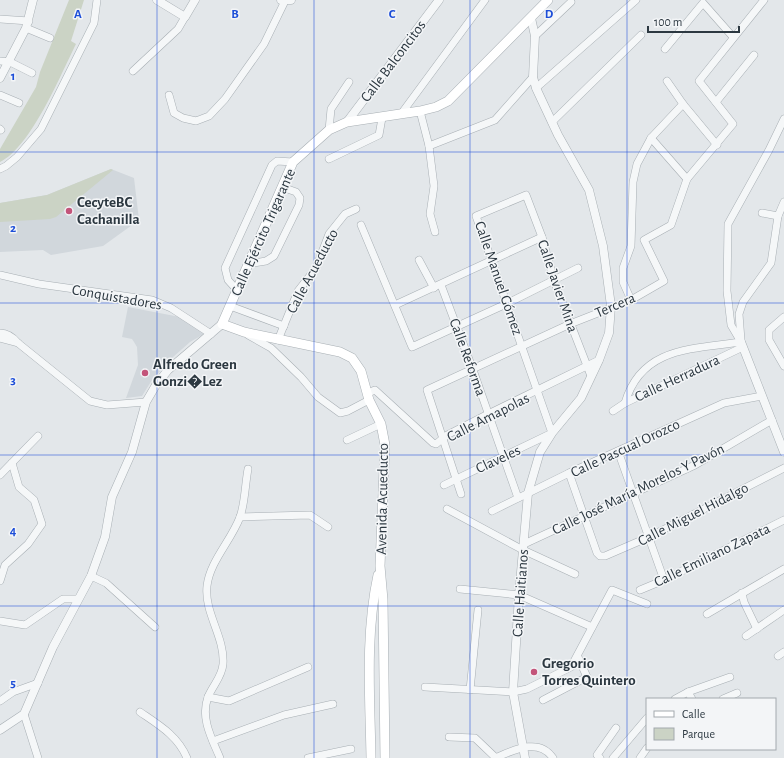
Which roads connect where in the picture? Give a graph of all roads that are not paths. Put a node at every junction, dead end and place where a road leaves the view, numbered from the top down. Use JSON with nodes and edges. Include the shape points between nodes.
{"nodes":[{"id":1,"x":33,"y":0,"type":"edge"},
{"id":2,"x":97,"y":0,"type":"edge"},
{"id":3,"x":157,"y":0,"type":"edge"},
{"id":4,"x":195,"y":0,"type":"edge"},
{"id":5,"x":286,"y":0,"type":"edge"},
{"id":6,"x":439,"y":0,"type":"edge"},
{"id":7,"x":485,"y":0,"type":"edge"},
{"id":8,"x":548,"y":0,"type":"edge"},
{"id":9,"x":636,"y":0,"type":"edge"},
{"id":10,"x":764,"y":0,"type":"edge"},
{"id":11,"x":571,"y":2,"type":"dead end"},
{"id":12,"x":185,"y":17,"type":"junction"},
{"id":13,"x":0,"y":18,"type":"edge"},
{"id":14,"x":531,"y":18,"type":"junction"},
{"id":15,"x":27,"y":24,"type":"junction"},
{"id":16,"x":640,"y":35,"type":"dead end"},
{"id":17,"x":535,"y":36,"type":"junction"},
{"id":18,"x":733,"y":37,"type":"junction"},
{"id":19,"x":50,"y":38,"type":"dead end"},
{"id":20,"x":665,"y":49,"type":"dead end"},
{"id":21,"x":754,"y":55,"type":"dead end"},
{"id":22,"x":0,"y":61,"type":"edge"},
{"id":23,"x":10,"y":62,"type":"junction"},
{"id":24,"x":133,"y":71,"type":"dead end"},
{"id":25,"x":32,"y":73,"type":"dead end"},
{"id":26,"x":533,"y":77,"type":"junction"},
{"id":27,"x":0,"y":78,"type":"edge"},
{"id":28,"x":667,"y":81,"type":"dead end"},
{"id":29,"x":349,"y":82,"type":"dead end"},
{"id":30,"x":536,"y":88,"type":"junction"},
{"id":31,"x":0,"y":95,"type":"edge"},
{"id":32,"x":169,"y":95,"type":"dead end"},
{"id":33,"x":716,"y":102,"type":"junction"},
{"id":34,"x":19,"y":103,"type":"dead end"},
{"id":35,"x":683,"y":104,"type":"junction"},
{"id":36,"x":420,"y":111,"type":"junction"},
{"id":37,"x":401,"y":114,"type":"junction"},
{"id":38,"x":382,"y":118,"type":"junction"},
{"id":39,"x":784,"y":119,"type":"edge"},
{"id":40,"x":347,"y":122,"type":"junction"},
{"id":41,"x":552,"y":122,"type":"junction"},
{"id":42,"x":329,"y":130,"type":"junction"},
{"id":43,"x":651,"y":138,"type":"junction"},
{"id":44,"x":717,"y":144,"type":"junction"},
{"id":45,"x":428,"y":146,"type":"junction"},
{"id":46,"x":329,"y":159,"type":"dead end"},
{"id":47,"x":293,"y":162,"type":"junction"},
{"id":48,"x":0,"y":168,"type":"edge"},
{"id":49,"x":688,"y":179,"type":"junction"},
{"id":50,"x":282,"y":187,"type":"junction"},
{"id":51,"x":526,"y":195,"type":"joint"},
{"id":52,"x":784,"y":202,"type":"edge"},
{"id":53,"x":356,"y":209,"type":"dead end"},
{"id":54,"x":762,"y":213,"type":"dead end"},
{"id":55,"x":778,"y":216,"type":"junction"},
{"id":56,"x":361,"y":225,"type":"dead end"},
{"id":57,"x":435,"y":232,"type":"dead end"},
{"id":58,"x":542,"y":237,"type":"junction"},
{"id":59,"x":419,"y":260,"type":"dead end"},
{"id":60,"x":492,"y":260,"type":"junction"},
{"id":61,"x":248,"y":264,"type":"junction"},
{"id":62,"x":578,"y":268,"type":"dead end"},
{"id":63,"x":0,"y":275,"type":"edge"},
{"id":64,"x":554,"y":281,"type":"junction"},
{"id":65,"x":441,"y":285,"type":"junction"},
{"id":66,"x":434,"y":288,"type":"junction"},
{"id":67,"x":236,"y":290,"type":"junction"},
{"id":68,"x":631,"y":300,"type":"junction"},
{"id":69,"x":506,"y":304,"type":"junction"},
{"id":70,"x":395,"y":305,"type":"junction"},
{"id":71,"x":230,"y":306,"type":"junction"},
{"id":72,"x":611,"y":306,"type":"junction"},
{"id":73,"x":784,"y":317,"type":"edge"},
{"id":74,"x":222,"y":324,"type":"junction"},
{"id":75,"x":570,"y":324,"type":"junction"},
{"id":76,"x":284,"y":326,"type":"junction"},
{"id":77,"x":457,"y":326,"type":"junction"},
{"id":78,"x":244,"y":332,"type":"junction"},
{"id":79,"x":0,"y":333,"type":"edge"},
{"id":80,"x":211,"y":334,"type":"junction"},
{"id":81,"x":0,"y":338,"type":"edge"},
{"id":82,"x":278,"y":340,"type":"junction"},
{"id":83,"x":18,"y":343,"type":"junction"},
{"id":84,"x":742,"y":344,"type":"junction"},
{"id":85,"x":522,"y":347,"type":"junction"},
{"id":86,"x":599,"y":360,"type":"junction"},
{"id":87,"x":784,"y":366,"type":"edge"},
{"id":88,"x":587,"y":367,"type":"junction"},
{"id":89,"x":473,"y":370,"type":"junction"},
{"id":90,"x":591,"y":376,"type":"junction"},
{"id":91,"x":537,"y":392,"type":"junction"},
{"id":92,"x":762,"y":396,"type":"junction"},
{"id":93,"x":369,"y":397,"type":"junction"},
{"id":94,"x":146,"y":402,"type":"junction"},
{"id":95,"x":625,"y":403,"type":"junction"},
{"id":96,"x":613,"y":411,"type":"dead end"},
{"id":97,"x":488,"y":414,"type":"junction"},
{"id":98,"x":772,"y":420,"type":"junction"},
{"id":99,"x":381,"y":424,"type":"junction"},
{"id":100,"x":552,"y":433,"type":"junction"},
{"id":101,"x":38,"y":436,"type":"dead end"},
{"id":102,"x":443,"y":439,"type":"junction"},
{"id":103,"x":347,"y":440,"type":"dead end"},
{"id":104,"x":618,"y":451,"type":"junction"},
{"id":105,"x":784,"y":452,"type":"edge"},
{"id":106,"x":503,"y":456,"type":"junction"},
{"id":107,"x":12,"y":463,"type":"junction"},
{"id":108,"x":784,"y":468,"type":"edge"},
{"id":109,"x":248,"y":469,"type":"dead end"},
{"id":110,"x":569,"y":473,"type":"junction"},
{"id":111,"x":0,"y":475,"type":"edge"},
{"id":112,"x":455,"y":479,"type":"junction"},
{"id":113,"x":444,"y":484,"type":"dead end"},
{"id":114,"x":528,"y":493,"type":"junction"},
{"id":115,"x":461,"y":494,"type":"dead end"},
{"id":116,"x":633,"y":494,"type":"junction"},
{"id":117,"x":518,"y":498,"type":"junction"},
{"id":118,"x":447,"y":509,"type":"dead end"},
{"id":119,"x":492,"y":511,"type":"dead end"},
{"id":120,"x":240,"y":517,"type":"junction"},
{"id":121,"x":584,"y":517,"type":"junction"},
{"id":122,"x":784,"y":520,"type":"edge"},
{"id":123,"x":328,"y":527,"type":"dead end"},
{"id":124,"x":649,"y":537,"type":"junction"},
{"id":125,"x":523,"y":547,"type":"junction"},
{"id":126,"x":380,"y":566,"type":"junction"},
{"id":127,"x":784,"y":569,"type":"edge"},
{"id":128,"x":575,"y":574,"type":"dead end"},
{"id":129,"x":91,"y":576,"type":"junction"},
{"id":130,"x":664,"y":580,"type":"junction"},
{"id":131,"x":0,"y":581,"type":"edge"},
{"id":132,"x":460,"y":589,"type":"dead end"},
{"id":133,"x":640,"y":590,"type":"dead end"},
{"id":134,"x":742,"y":593,"type":"junction"},
{"id":135,"x":519,"y":595,"type":"junction"},
{"id":136,"x":78,"y":599,"type":"junction"},
{"id":137,"x":647,"y":604,"type":"dead end"},
{"id":138,"x":478,"y":610,"type":"dead end"},
{"id":139,"x":784,"y":610,"type":"edge"},
{"id":140,"x":707,"y":614,"type":"dead end"},
{"id":141,"x":0,"y":621,"type":"edge"},
{"id":142,"x":156,"y":627,"type":"dead end"},
{"id":143,"x":592,"y":627,"type":"junction"},
{"id":144,"x":757,"y":628,"type":"junction"},
{"id":145,"x":746,"y":636,"type":"dead end"},
{"id":146,"x":578,"y":657,"type":"junction"},
{"id":147,"x":308,"y":667,"type":"dead end"},
{"id":148,"x":730,"y":676,"type":"dead end"},
{"id":149,"x":38,"y":683,"type":"junction"},
{"id":150,"x":425,"y":688,"type":"dead end"},
{"id":151,"x":470,"y":690,"type":"junction"},
{"id":152,"x":513,"y":692,"type":"junction"},
{"id":153,"x":688,"y":692,"type":"junction"},
{"id":154,"x":737,"y":693,"type":"dead end"},
{"id":155,"x":208,"y":697,"type":"junction"},
{"id":156,"x":677,"y":698,"type":"edge"},
{"id":157,"x":691,"y":698,"type":"edge"},
{"id":158,"x":725,"y":698,"type":"edge"},
{"id":159,"x":543,"y":700,"type":"dead end"},
{"id":160,"x":0,"y":702,"type":"edge"},
{"id":161,"x":333,"y":704,"type":"dead end"},
{"id":162,"x":140,"y":712,"type":"dead end"},
{"id":163,"x":24,"y":714,"type":"junction"},
{"id":164,"x":646,"y":719,"type":"edge"},
{"id":165,"x":616,"y":728,"type":"dead end"},
{"id":166,"x":0,"y":730,"type":"edge"},
{"id":167,"x":449,"y":737,"type":"dead end"},
{"id":168,"x":213,"y":741,"type":"junction"},
{"id":169,"x":524,"y":746,"type":"junction"},
{"id":170,"x":36,"y":747,"type":"junction"},
{"id":171,"x":351,"y":749,"type":"dead end"},
{"id":172,"x":646,"y":749,"type":"edge"},
{"id":173,"x":38,"y":758,"type":"edge"},
{"id":174,"x":43,"y":758,"type":"edge"},
{"id":175,"x":187,"y":758,"type":"edge"},
{"id":176,"x":220,"y":758,"type":"edge"},
{"id":177,"x":308,"y":758,"type":"edge"},
{"id":178,"x":371,"y":758,"type":"edge"},
{"id":179,"x":385,"y":758,"type":"edge"},
{"id":180,"x":495,"y":758,"type":"edge"},
{"id":181,"x":525,"y":758,"type":"edge"},
{"id":182,"x":553,"y":758,"type":"edge"},
{"id":183,"x":600,"y":758,"type":"edge"},
{"id":184,"x":613,"y":758,"type":"edge"},
{"id":185,"x":640,"y":758,"type":"edge"}],
"edges":[{"from":1,"to":15,"type":"street"},
{"from":2,"to":48,"type":"street","via":[[94,23],[40,129],[17,157]]},
{"from":3,"to":12,"type":"street"},
{"from":4,"to":12,"type":"street"},
{"from":5,"to":32,"type":"street","via":[[264,44],[225,99],[209,116],[196,120],[183,118],[174,113]]},
{"from":6,"to":40,"type":"street","name":"Calle Balconcitos"},
{"from":7,"to":37,"type":"street"},
{"from":8,"to":14,"type":"main road","name":"Calle Ejército Trigarante"},
{"from":9,"to":30,"type":"street"},
{"from":10,"to":18,"type":"street"},
{"from":11,"to":17,"type":"street"},
{"from":12,"to":24,"type":"street","via":[[178,29]]},
{"from":13,"to":15,"type":"street"},
{"from":14,"to":17,"type":"street","name":"Calle Haitianos"},
{"from":14,"to":36,"type":"main road","name":"Calle Ejército Trigarante","via":[[448,101]]},
{"from":15,"to":19,"type":"street"},
{"from":15,"to":23,"type":"street"},
{"from":16,"to":41,"type":"street"},
{"from":17,"to":26,"type":"street","name":"Calle Haitianos"},
{"from":18,"to":20,"type":"street","via":[[703,3]]},
{"from":18,"to":33,"type":"street","via":[[699,81]]},
{"from":21,"to":33,"type":"street"},
{"from":22,"to":23,"type":"street"},
{"from":23,"to":25,"type":"street"},
{"from":23,"to":27,"type":"street"},
{"from":26,"to":30,"type":"street","name":"Calle Haitianos"},
{"from":26,"to":45,"type":"street","via":[[495,120]]},
{"from":28,"to":35,"type":"street"},
{"from":29,"to":42,"type":"street","via":[[330,109]]},
{"from":30,"to":41,"type":"street","name":"Calle Haitianos"},
{"from":31,"to":34,"type":"street"},
{"from":33,"to":44,"type":"street","via":[[733,124]]},
{"from":35,"to":43,"type":"street"},
{"from":35,"to":44,"type":"street"},
{"from":36,"to":37,"type":"main road","name":"Calle Ejército Trigarante"},
{"from":36,"to":45,"type":"street"},
{"from":37,"to":38,"type":"main road","name":"Calle Ejército Trigarante"},
{"from":38,"to":40,"type":"main road","name":"Calle Ejército Trigarante"},
{"from":38,"to":46,"type":"street","via":[[379,135]]},
{"from":39,"to":84,"type":"street","via":[[728,224],[726,291],[731,325]]},
{"from":40,"to":42,"type":"main road","name":"Calle Ejército Trigarante"},
{"from":41,"to":72,"type":"street","name":"Calle Haitianos","via":[[589,190],[603,246]]},
{"from":42,"to":47,"type":"main road","name":"Calle Ejército Trigarante"},
{"from":43,"to":49,"type":"street"},
{"from":43,"to":68,"type":"street","via":[[637,164],[633,182],[631,246],[623,268],[623,282]]},
{"from":44,"to":49,"type":"street"},
{"from":45,"to":57,"type":"street","via":[[434,186],[430,214]]},
{"from":47,"to":50,"type":"main road","name":"Calle Ejército Trigarante"},
{"from":47,"to":67,"type":"street","via":[[277,161],[272,165],[225,268],[228,280]]},
{"from":49,"to":68,"type":"street","name":"Tercera","via":[[671,225],[644,240],[664,281]]},
{"from":50,"to":61,"type":"main road","name":"Calle Ejército Trigarante"},
{"from":50,"to":61,"type":"street","via":[[296,192],[300,198],[299,205],[274,256],[266,261]]},
{"from":51,"to":58,"type":"street","name":"Calle Javier Mina"},
{"from":51,"to":60,"type":"street","name":"Calle Manuel Gómez","via":[[476,216]]},
{"from":52,"to":55,"type":"street"},
{"from":53,"to":76,"type":"street","name":"Calle Acueducto","via":[[345,214],[329,234],[316,268],[298,291]]},
{"from":54,"to":55,"type":"street"},
{"from":55,"to":84,"type":"street","via":[[771,263],[743,302],[739,314]]},
{"from":56,"to":70,"type":"street"},
{"from":58,"to":60,"type":"street"},
{"from":58,"to":64,"type":"street","name":"Calle Javier Mina"},
{"from":59,"to":66,"type":"street"},
{"from":60,"to":65,"type":"street"},
{"from":60,"to":69,"type":"street","name":"Calle Manuel Gómez"},
{"from":61,"to":67,"type":"main road","name":"Calle Ejército Trigarante"},
{"from":62,"to":64,"type":"street"},
{"from":63,"to":80,"type":"street","name":"Conquistadores","via":[[39,284],[152,300],[171,308]]},
{"from":64,"to":69,"type":"street"},
{"from":64,"to":75,"type":"street","name":"Calle Javier Mina"},
{"from":65,"to":66,"type":"street"},
{"from":65,"to":77,"type":"street","name":"Calle Reforma"},
{"from":66,"to":70,"type":"street"},
{"from":67,"to":71,"type":"main road","name":"Calle Ejército Trigarante"},
{"from":68,"to":72,"type":"street","name":"Tercera"},
{"from":69,"to":77,"type":"street"},
{"from":69,"to":85,"type":"street","name":"Calle Manuel Gómez"},
{"from":70,"to":77,"type":"street","via":[[412,347]]},
{"from":71,"to":74,"type":"main road","name":"Calle Ejército Trigarante"},
{"from":71,"to":76,"type":"street"},
{"from":72,"to":75,"type":"street","name":"Tercera"},
{"from":72,"to":86,"type":"street","name":"Calle Haitianos","via":[[609,333]]},
{"from":73,"to":87,"type":"street","via":[[769,330],[769,340]]},
{"from":74,"to":78,"type":"main road","name":"Avenida Acueducto"},
{"from":74,"to":80,"type":"street"},
{"from":75,"to":85,"type":"street","name":"Tercera"},
{"from":75,"to":88,"type":"street","name":"Calle Javier Mina"},
{"from":76,"to":82,"type":"street","name":"Calle Acueducto"},
{"from":77,"to":89,"type":"street","name":"Calle Reforma"},
{"from":78,"to":82,"type":"main road","name":"Avenida Acueducto"},
{"from":78,"to":93,"type":"street","via":[[271,348],[318,397],[340,413],[348,412]]},
{"from":79,"to":83,"type":"street","via":[[7,333]]},
{"from":80,"to":94,"type":"street","via":[[168,370]]},
{"from":81,"to":83,"type":"street"},
{"from":82,"to":93,"type":"main road","name":"Avenida Acueducto","via":[[340,352],[352,358],[361,371]]},
{"from":83,"to":94,"type":"street","via":[[90,401],[107,405]]},
{"from":84,"to":92,"type":"street"},
{"from":84,"to":95,"type":"street","name":"Calle Herradura"},
{"from":84,"to":95,"type":"street","via":[[676,351],[652,361],[629,388]]},
{"from":85,"to":89,"type":"street","name":"Tercera"},
{"from":85,"to":91,"type":"street","name":"Calle Manuel Gómez"},
{"from":86,"to":88,"type":"street","name":"Calle Amapolas"},
{"from":86,"to":90,"type":"street","name":"Calle Haitianos"},
{"from":88,"to":90,"type":"street","name":"Calle Javier Mina"},
{"from":88,"to":91,"type":"street","name":"Calle Amapolas"},
{"from":89,"to":97,"type":"street","name":"Calle Reforma"},
{"from":89,"to":102,"type":"street","via":[[427,390]]},
{"from":90,"to":100,"type":"street","name":"Calle Haitianos","via":[[581,398]]},
{"from":91,"to":97,"type":"street","name":"Calle Amapolas"},
{"from":91,"to":100,"type":"street","name":"Calle Manuel Gómez"},
{"from":92,"to":98,"type":"street"},
{"from":92,"to":104,"type":"street","name":"Calle Pascual Orozco","via":[[724,403]]},
{"from":93,"to":99,"type":"main road","name":"Avenida Acueducto"},
{"from":93,"to":102,"type":"street","name":"Calle Amapolas","via":[[374,390],[433,443],[436,444]]},
{"from":94,"to":129,"type":"street","via":[[132,452],[112,496],[105,537]]},
{"from":95,"to":96,"type":"street","name":"Calle Herradura"},
{"from":97,"to":102,"type":"street","name":"Calle Amapolas"},
{"from":97,"to":106,"type":"street","name":"Calle Reforma"},
{"from":98,"to":105,"type":"street"},
{"from":98,"to":116,"type":"street","name":"Calle José María Morelos Y Pavón","via":[[695,465]]},
{"from":99,"to":103,"type":"street"},
{"from":99,"to":126,"type":"main road","name":"Avenida Acueducto","via":[[385,445]]},
{"from":100,"to":106,"type":"street","name":"Claveles"},
{"from":100,"to":114,"type":"street","name":"Calle Haitianos","via":[[540,452]]},
{"from":101,"to":107,"type":"street"},
{"from":102,"to":112,"type":"street"},
{"from":104,"to":110,"type":"street","name":"Calle Pascual Orozco"},
{"from":104,"to":116,"type":"street"},
{"from":106,"to":112,"type":"street","name":"Claveles"},
{"from":106,"to":117,"type":"street","name":"Calle Reforma"},
{"from":107,"to":111,"type":"street"},
{"from":107,"to":131,"type":"street","via":[[19,487],[34,500],[42,524],[28,544],[4,565]]},
{"from":108,"to":124,"type":"street","name":"Calle Miguel Hidalgo"},
{"from":109,"to":120,"type":"street"},
{"from":110,"to":114,"type":"street","name":"Calle Pascual Orozco"},
{"from":110,"to":121,"type":"street"},
{"from":112,"to":113,"type":"street","name":"Claveles"},
{"from":112,"to":115,"type":"street"},
{"from":114,"to":117,"type":"street","name":"Calle Pascual Orozco"},
{"from":114,"to":125,"type":"street","name":"Calle Haitianos"},
{"from":116,"to":121,"type":"street","name":"Calle José María Morelos Y Pavón"},
{"from":116,"to":124,"type":"street"},
{"from":117,"to":119,"type":"street","name":"Calle Pascual Orozco"},
{"from":118,"to":125,"type":"street"},
{"from":120,"to":123,"type":"street","via":[[310,514]]},
{"from":120,"to":155,"type":"street","via":[[213,567],[207,586],[207,599],[223,656],[222,672]]},
{"from":121,"to":124,"type":"street","name":"Calle Miguel Hidalgo","via":[[600,556]]},
{"from":121,"to":125,"type":"street","name":"Calle José María Morelos Y Pavón"},
{"from":122,"to":130,"type":"street","name":"Calle Emiliano Zapata"},
{"from":124,"to":130,"type":"street"},
{"from":125,"to":128,"type":"street"},
{"from":125,"to":135,"type":"street","name":"Calle Haitianos"},
{"from":126,"to":178,"type":"main road","name":"Avenida Acueducto","via":[[373,599],[369,672]]},
{"from":126,"to":179,"type":"main road","name":"Avenida Acueducto","via":[[383,600]]},
{"from":127,"to":134,"type":"street"},
{"from":129,"to":136,"type":"street"},
{"from":129,"to":142,"type":"street","via":[[106,583]]},
{"from":130,"to":133,"type":"street","name":"Calle Emiliano Zapata"},
{"from":132,"to":135,"type":"street"},
{"from":134,"to":140,"type":"street"},
{"from":134,"to":144,"type":"street"},
{"from":135,"to":143,"type":"street"},
{"from":135,"to":152,"type":"street","name":"Calle Haitianos"},
{"from":136,"to":141,"type":"street","via":[[63,600],[25,625]]},
{"from":136,"to":149,"type":"street"},
{"from":137,"to":143,"type":"street","via":[[612,590]]},
{"from":138,"to":151,"type":"street"},
{"from":139,"to":144,"type":"street"},
{"from":143,"to":146,"type":"street"},
{"from":144,"to":145,"type":"street"},
{"from":146,"to":152,"type":"street","via":[[571,667],[527,689]]},
{"from":146,"to":159,"type":"street","via":[[587,677]]},
{"from":147,"to":155,"type":"street","via":[[229,701]]},
{"from":148,"to":153,"type":"street"},
{"from":149,"to":160,"type":"street","via":[[13,692]]},
{"from":149,"to":163,"type":"street"},
{"from":150,"to":151,"type":"street"},
{"from":151,"to":152,"type":"street"},
{"from":152,"to":169,"type":"street","name":"Calle Haitianos"},
{"from":153,"to":156,"type":"street"},
{"from":153,"to":157,"type":"street"},
{"from":154,"to":158,"type":"street"},
{"from":155,"to":168,"type":"street","via":[[205,711]]},
{"from":161,"to":168,"type":"street","via":[[284,715]]},
{"from":162,"to":175,"type":"street","via":[[169,732]]},
{"from":163,"to":166,"type":"street"},
{"from":163,"to":170,"type":"street"},
{"from":164,"to":184,"type":"street"},
{"from":165,"to":183,"type":"street","via":[[597,755]]},
{"from":167,"to":180,"type":"street","via":[[475,738]]},
{"from":168,"to":176,"type":"street"},
{"from":169,"to":180,"type":"street"},
{"from":169,"to":181,"type":"street","name":"Calle Haitianos"},
{"from":169,"to":182,"type":"street","via":[[546,750]]},
{"from":170,"to":173,"type":"street"},
{"from":170,"to":174,"type":"street"},
{"from":171,"to":177,"type":"street"},
{"from":172,"to":185,"type":"street"}]}
